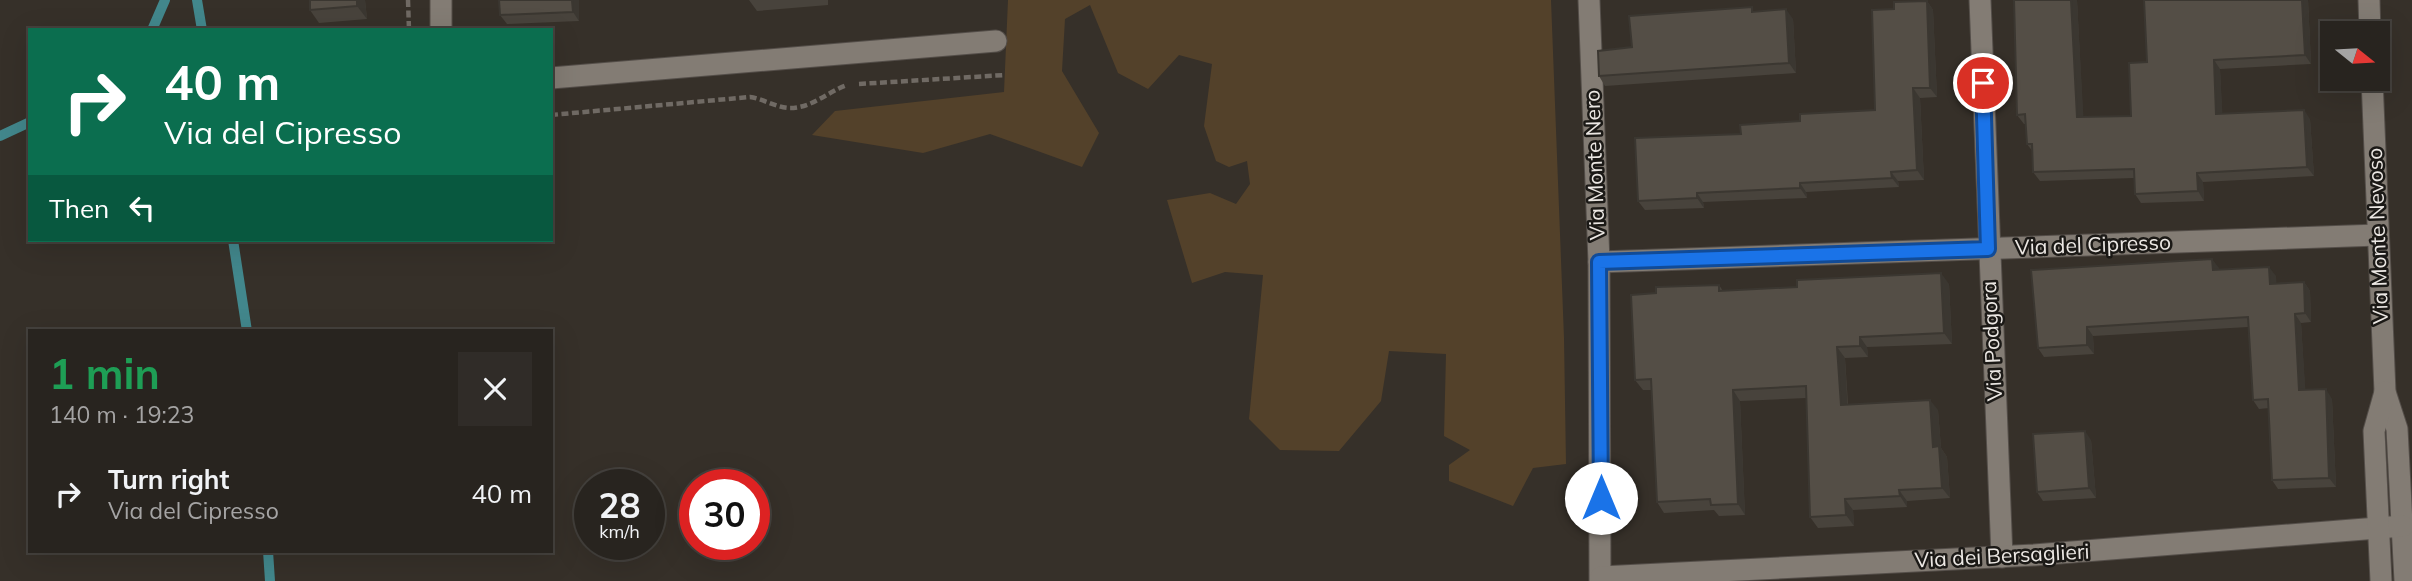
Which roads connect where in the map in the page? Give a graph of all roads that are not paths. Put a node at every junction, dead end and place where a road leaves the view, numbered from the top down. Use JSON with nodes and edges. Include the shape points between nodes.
{"nodes":[{"id":1,"x":441,"y":0,"type":"edge"},
{"id":2,"x":1589,"y":0,"type":"edge"},
{"id":3,"x":1980,"y":0,"type":"edge"},
{"id":4,"x":2369,"y":0,"type":"edge"},
{"id":5,"x":2370,"y":21,"type":"edge"},
{"id":6,"x":441,"y":28,"type":"edge"},
{"id":7,"x":996,"y":41,"type":"dead end"},
{"id":8,"x":553,"y":78,"type":"edge"},
{"id":9,"x":2372,"y":91,"type":"edge"},
{"id":10,"x":2378,"y":236,"type":"junction"},
{"id":11,"x":1988,"y":249,"type":"junction"},
{"id":12,"x":1599,"y":262,"type":"junction"},
{"id":13,"x":2385,"y":393,"type":"junction"},
{"id":14,"x":2403,"y":526,"type":"junction"},
{"id":15,"x":2379,"y":528,"type":"junction"},
{"id":16,"x":2002,"y":557,"type":"junction"},
{"id":17,"x":1601,"y":579,"type":"edge"},
{"id":18,"x":2381,"y":581,"type":"edge"},
{"id":19,"x":2405,"y":581,"type":"edge"}],
"edges":[{"from":1,"to":6,"type":"street"},
{"from":2,"to":12,"type":"street","name":"Via Monte Nero"},
{"from":3,"to":11,"type":"street","name":"Via Podgora"},
{"from":4,"to":5,"type":"street"},
{"from":7,"to":8,"type":"street"},
{"from":9,"to":10,"type":"street","name":"Via Monte Nevoso"},
{"from":10,"to":11,"type":"street","name":"Via del Cipresso"},
{"from":10,"to":13,"type":"street","name":"Via Monte Nevoso"},
{"from":11,"to":12,"type":"street","name":"Via del Cipresso"},
{"from":11,"to":16,"type":"street","name":"Via Podgora"},
{"from":12,"to":17,"type":"street","name":"Via Monte Nero"},
{"from":13,"to":14,"type":"street","name":"Via Monte Nevoso","via":[[2397,429]]},
{"from":13,"to":15,"type":"street","name":"Via Monte Nevoso","via":[[2374,430]]},
{"from":14,"to":15,"type":"street","name":"Via dei Bersaglieri"},
{"from":14,"to":19,"type":"street","name":"Via Monte Nevoso"},
{"from":15,"to":16,"type":"street","name":"Via dei Bersaglieri"},
{"from":15,"to":18,"type":"street","name":"Via Monte Nevoso"},
{"from":16,"to":17,"type":"street","name":"Via dei Bersaglieri"}]}
